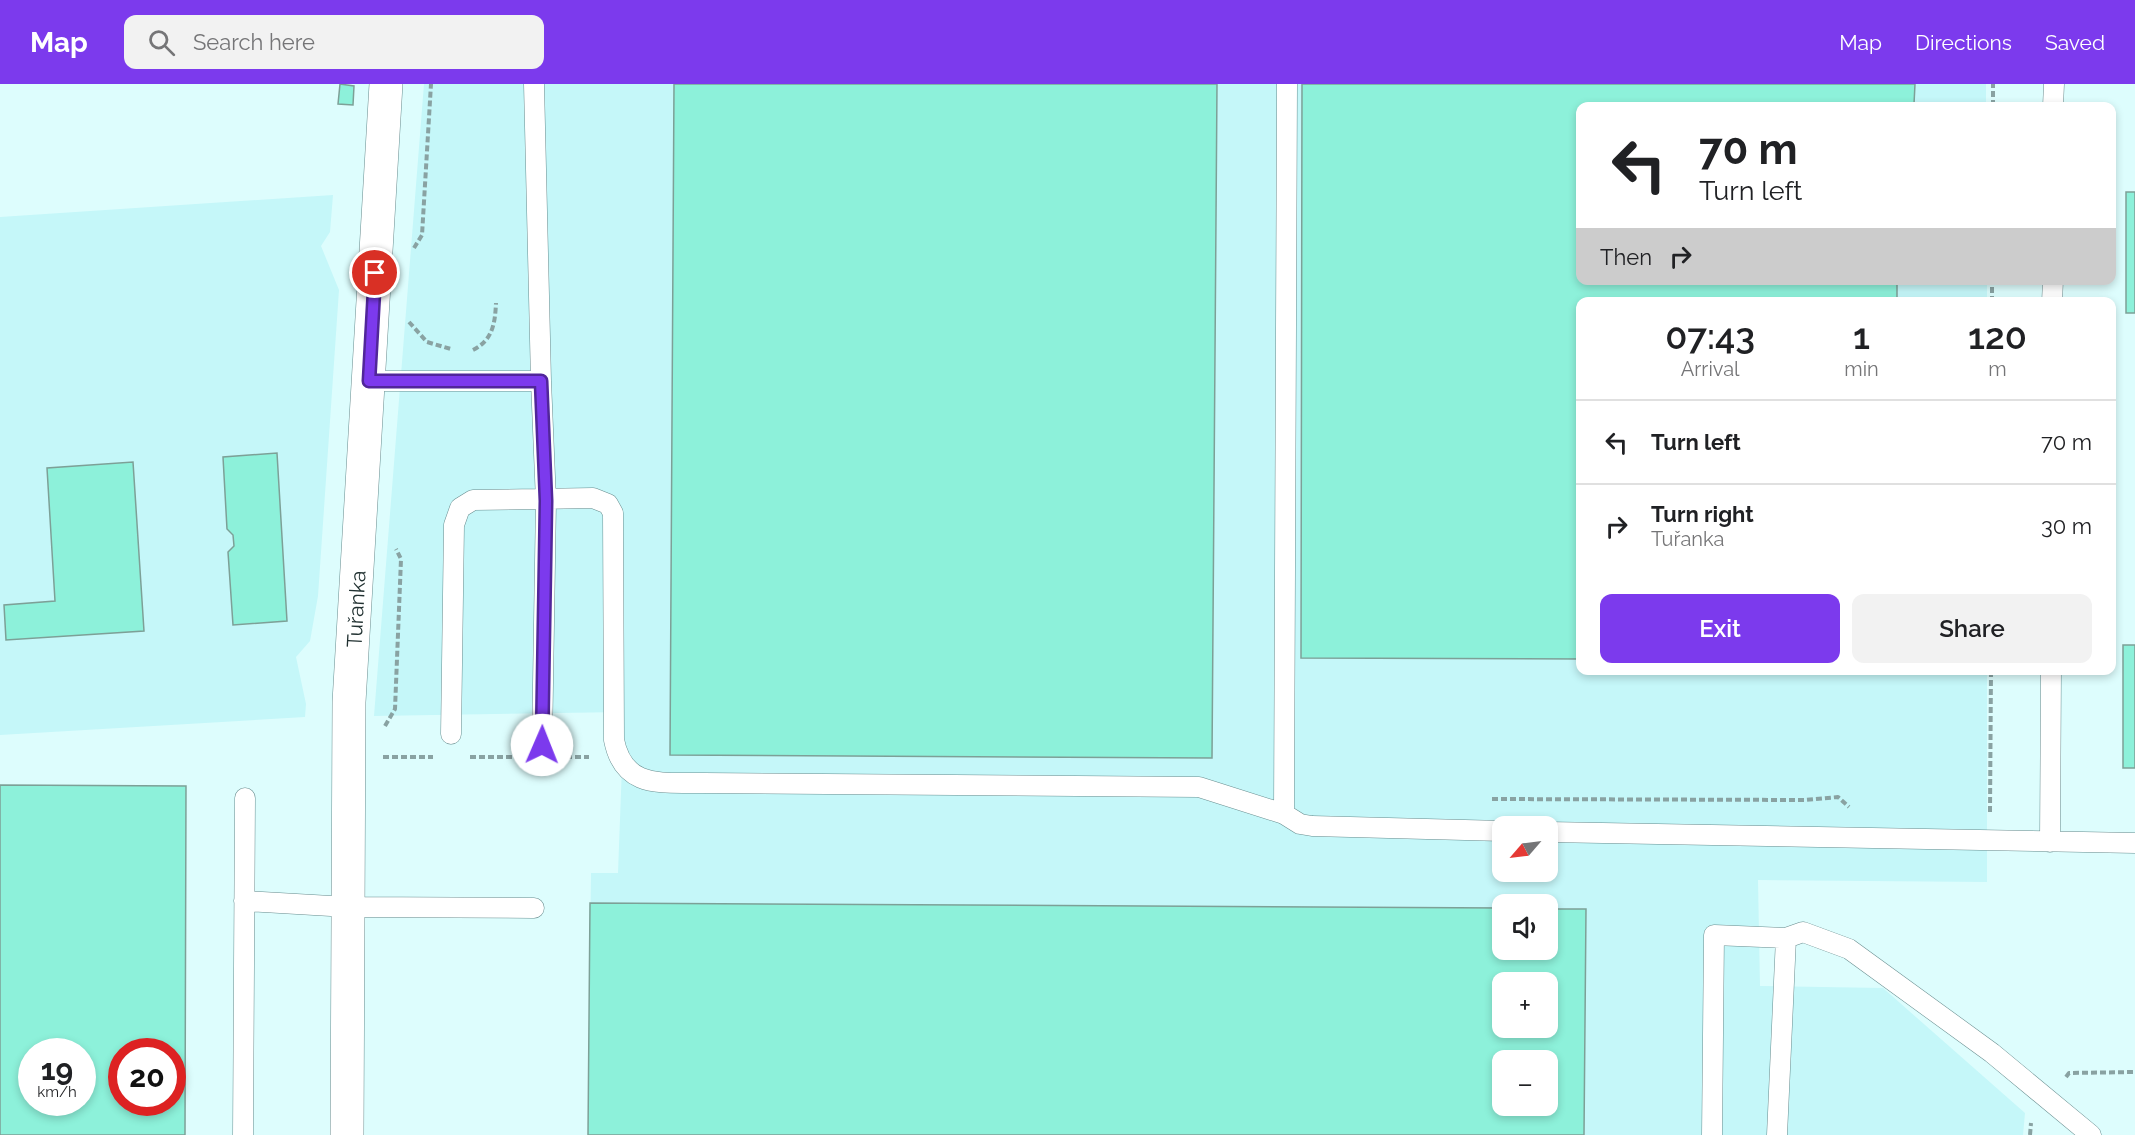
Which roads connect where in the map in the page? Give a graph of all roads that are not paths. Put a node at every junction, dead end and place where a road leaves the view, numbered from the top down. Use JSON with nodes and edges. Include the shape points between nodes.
{"nodes":[{"id":1,"x":386,"y":84,"type":"edge"},
{"id":2,"x":534,"y":84,"type":"edge"},
{"id":3,"x":1287,"y":84,"type":"edge"},
{"id":4,"x":2054,"y":84,"type":"edge"},
{"id":5,"x":2053,"y":102,"type":"edge"},
{"id":6,"x":369,"y":381,"type":"junction"},
{"id":7,"x":541,"y":381,"type":"junction"},
{"id":8,"x":546,"y":501,"type":"junction"},
{"id":9,"x":2051,"y":675,"type":"edge"},
{"id":10,"x":451,"y":734,"type":"dead end"},
{"id":11,"x":542,"y":745,"type":"dead end"},
{"id":12,"x":245,"y":798,"type":"dead end"},
{"id":13,"x":1284,"y":814,"type":"junction"},
{"id":14,"x":1492,"y":831,"type":"edge"},
{"id":15,"x":1558,"y":832,"type":"edge"},
{"id":16,"x":2050,"y":842,"type":"junction"},
{"id":17,"x":2135,"y":843,"type":"edge"},
{"id":18,"x":244,"y":901,"type":"junction"},
{"id":19,"x":348,"y":907,"type":"junction"},
{"id":20,"x":534,"y":908,"type":"dead end"},
{"id":21,"x":1785,"y":938,"type":"junction"},
{"id":22,"x":243,"y":1135,"type":"edge"},
{"id":23,"x":347,"y":1135,"type":"edge"},
{"id":24,"x":1712,"y":1135,"type":"edge"},
{"id":25,"x":1777,"y":1135,"type":"edge"},
{"id":26,"x":2091,"y":1135,"type":"edge"}],
"edges":[{"from":1,"to":6,"type":"street","name":"Tuřanka"},
{"from":2,"to":7,"type":"lane"},
{"from":3,"to":13,"type":"lane"},
{"from":4,"to":5,"type":"lane"},
{"from":6,"to":7,"type":"lane"},
{"from":6,"to":19,"type":"street","name":"Tuřanka","via":[[349,702]]},
{"from":7,"to":8,"type":"lane"},
{"from":8,"to":10,"type":"lane","via":[[473,500],[460,508],[454,525]]},
{"from":8,"to":11,"type":"lane"},
{"from":8,"to":13,"type":"lane","via":[[593,498],[608,504],[613,513],[614,740],[618,758],[638,778],[692,783],[1199,787]]},
{"from":9,"to":16,"type":"lane"},
{"from":12,"to":18,"type":"lane"},
{"from":13,"to":14,"type":"lane","via":[[1312,826]]},
{"from":15,"to":16,"type":"lane"},
{"from":16,"to":17,"type":"lane"},
{"from":18,"to":19,"type":"lane"},
{"from":18,"to":22,"type":"lane"},
{"from":19,"to":20,"type":"lane"},
{"from":19,"to":23,"type":"street","name":"Tuřanka"},
{"from":21,"to":24,"type":"lane","via":[[1714,935]]},
{"from":21,"to":25,"type":"lane"},
{"from":21,"to":26,"type":"lane","via":[[1803,932],[1849,950],[1992,1053]]}]}
